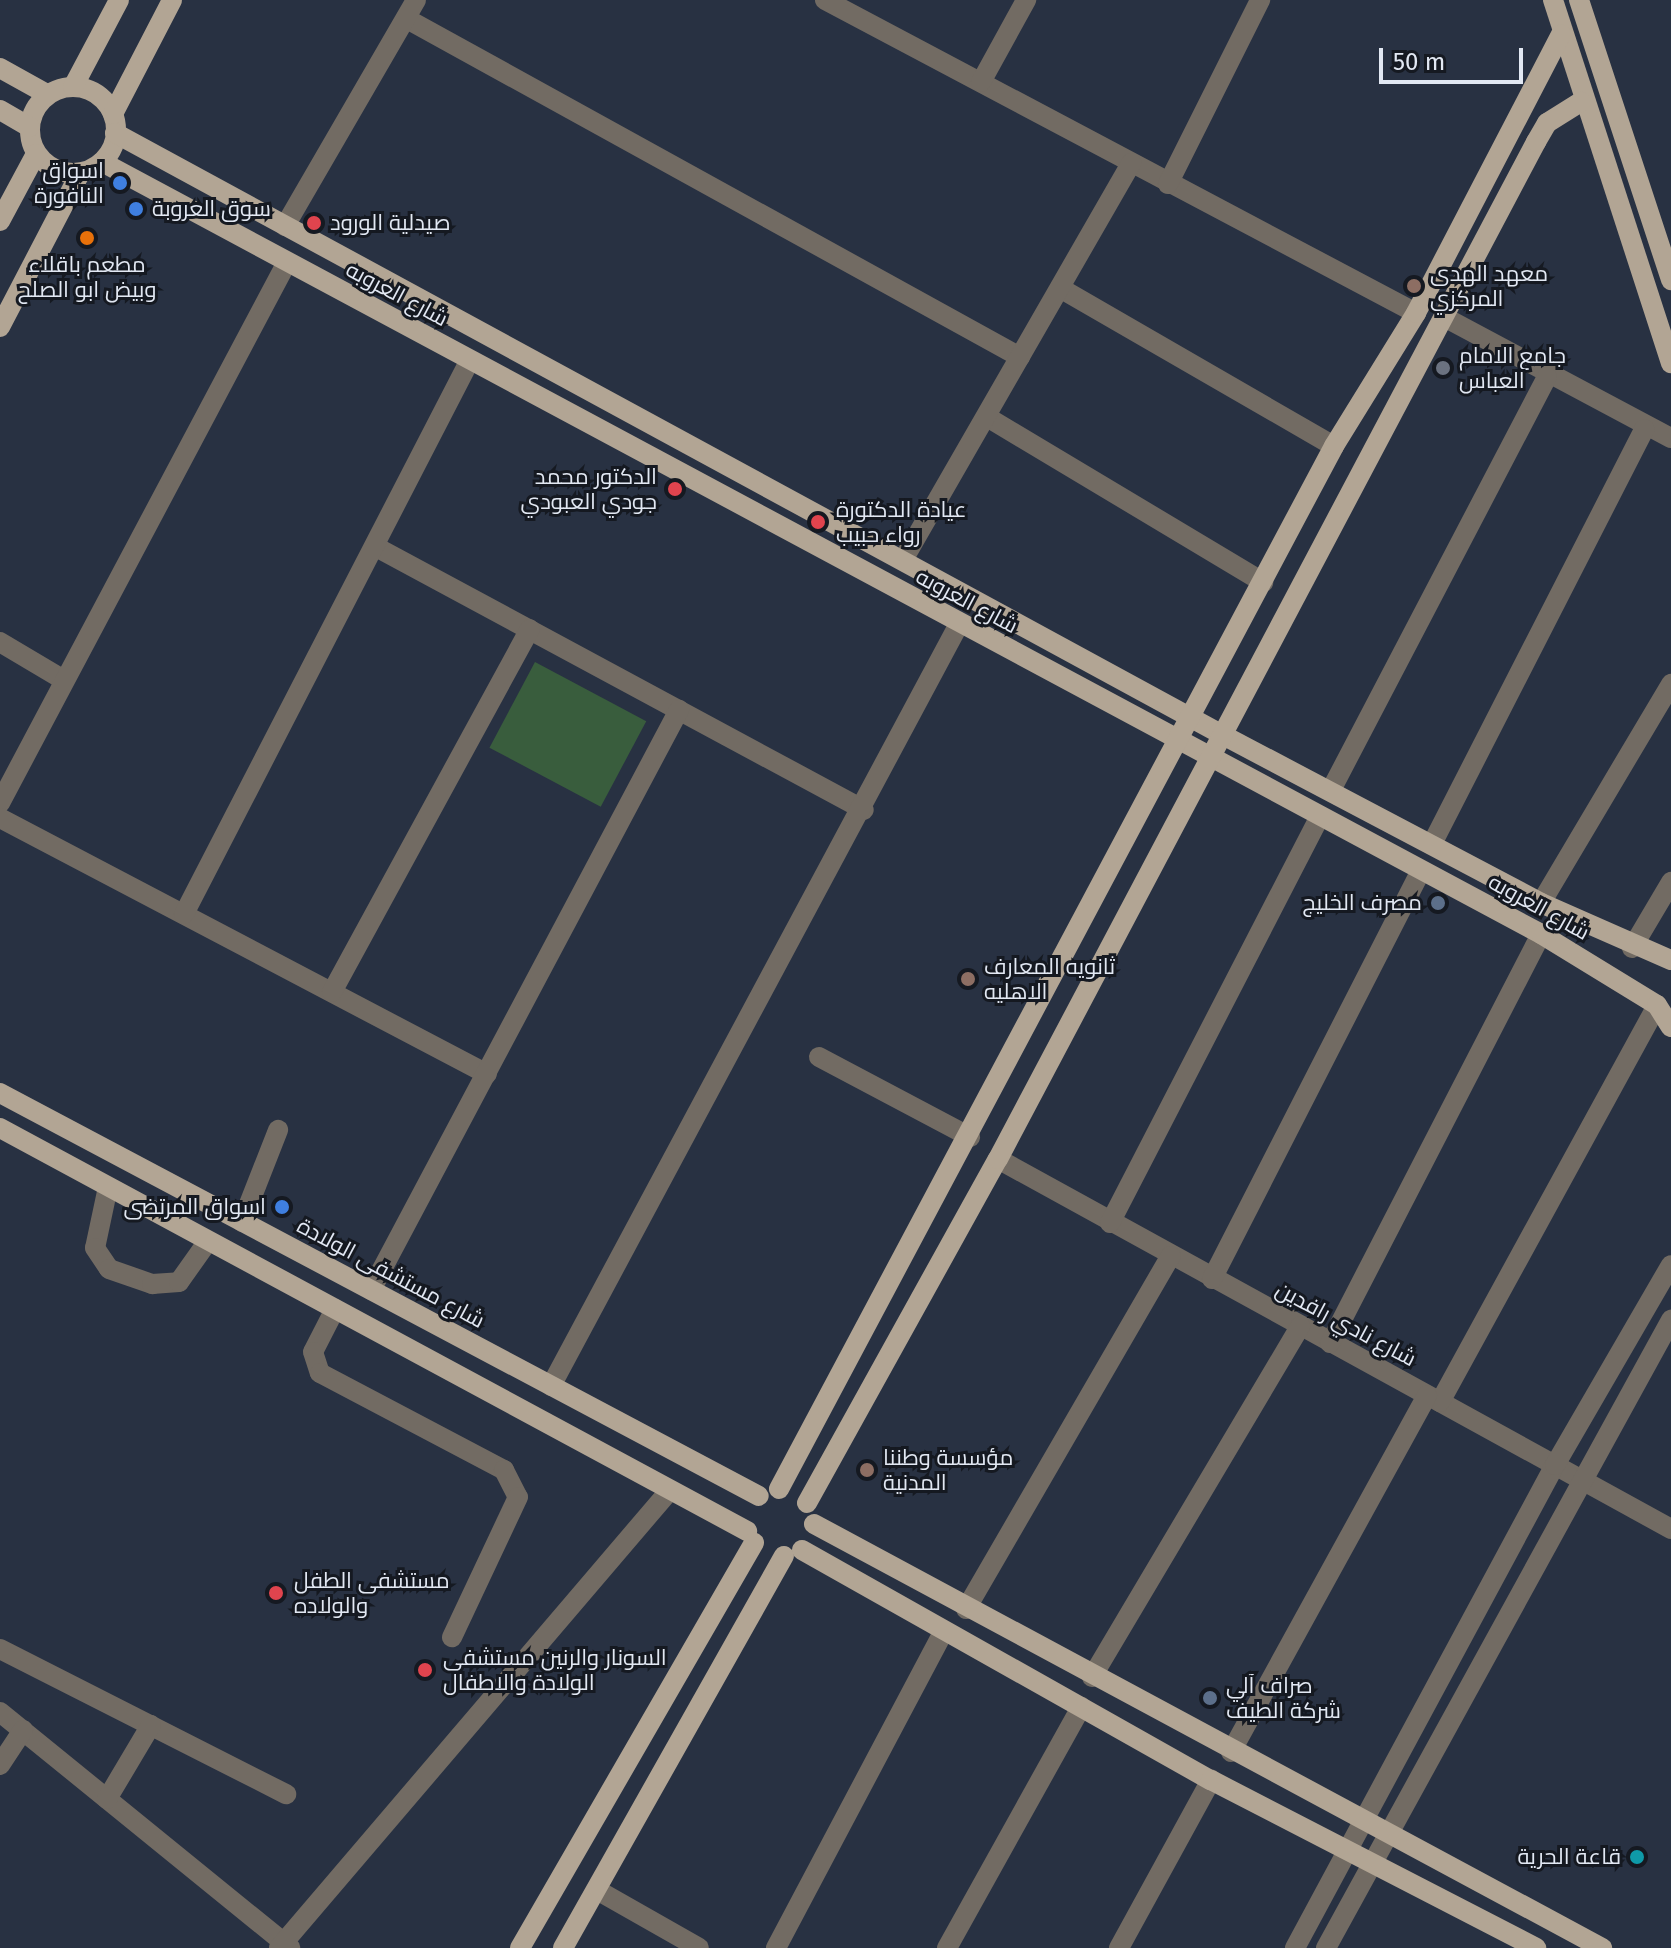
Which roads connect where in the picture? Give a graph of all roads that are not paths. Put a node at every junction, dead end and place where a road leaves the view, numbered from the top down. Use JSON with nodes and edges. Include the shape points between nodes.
{"nodes":[{"id":1,"x":119,"y":0,"type":"edge"},
{"id":2,"x":172,"y":0,"type":"edge"},
{"id":3,"x":825,"y":0,"type":"edge"},
{"id":4,"x":1026,"y":0,"type":"edge"},
{"id":5,"x":1260,"y":0,"type":"edge"},
{"id":6,"x":1579,"y":0,"type":"edge"},
{"id":7,"x":1556,"y":1,"type":"edge"},
{"id":8,"x":846,"y":5,"type":"edge"},
{"id":9,"x":411,"y":9,"type":"edge"},
{"id":10,"x":1561,"y":34,"type":"junction"},
{"id":11,"x":0,"y":68,"type":"edge"},
{"id":12,"x":981,"y":82,"type":"junction"},
{"id":13,"x":73,"y":87,"type":"junction"},
{"id":14,"x":47,"y":94,"type":"junction"},
{"id":15,"x":1581,"y":102,"type":"junction"},
{"id":16,"x":0,"y":110,"type":"edge"},
{"id":17,"x":114,"y":123,"type":"junction"},
{"id":18,"x":30,"y":127,"type":"junction"},
{"id":19,"x":36,"y":154,"type":"junction"},
{"id":20,"x":102,"y":162,"type":"junction"},
{"id":21,"x":1131,"y":163,"type":"junction"},
{"id":22,"x":80,"y":173,"type":"junction"},
{"id":23,"x":1168,"y":184,"type":"junction"},
{"id":24,"x":0,"y":221,"type":"edge"},
{"id":25,"x":285,"y":226,"type":"junction"},
{"id":26,"x":287,"y":262,"type":"junction"},
{"id":27,"x":1671,"y":280,"type":"edge"},
{"id":28,"x":1060,"y":288,"type":"junction"},
{"id":29,"x":1416,"y":313,"type":"junction"},
{"id":30,"x":1444,"y":317,"type":"junction"},
{"id":31,"x":0,"y":327,"type":"edge"},
{"id":32,"x":1020,"y":357,"type":"junction"},
{"id":33,"x":470,"y":360,"type":"junction"},
{"id":34,"x":1671,"y":363,"type":"edge"},
{"id":35,"x":1547,"y":377,"type":"junction"},
{"id":36,"x":987,"y":417,"type":"junction"},
{"id":37,"x":1644,"y":429,"type":"junction"},
{"id":38,"x":1671,"y":438,"type":"edge"},
{"id":39,"x":1334,"y":446,"type":"junction"},
{"id":40,"x":376,"y":547,"type":"junction"},
{"id":41,"x":903,"y":560,"type":"junction"},
{"id":42,"x":1263,"y":582,"type":"junction"},
{"id":43,"x":959,"y":624,"type":"junction"},
{"id":44,"x":530,"y":629,"type":"junction"},
{"id":45,"x":0,"y":642,"type":"edge"},
{"id":46,"x":64,"y":680,"type":"junction"},
{"id":47,"x":1671,"y":684,"type":"edge"},
{"id":48,"x":679,"y":710,"type":"junction"},
{"id":49,"x":1192,"y":718,"type":"junction"},
{"id":50,"x":1219,"y":733,"type":"junction"},
{"id":51,"x":1178,"y":741,"type":"junction"},
{"id":52,"x":1208,"y":757,"type":"junction"},
{"id":53,"x":1331,"y":790,"type":"junction"},
{"id":54,"x":0,"y":803,"type":"edge"},
{"id":55,"x":864,"y":810,"type":"junction"},
{"id":56,"x":1320,"y":816,"type":"junction"},
{"id":57,"x":0,"y":818,"type":"edge"},
{"id":58,"x":1432,"y":844,"type":"junction"},
{"id":59,"x":1421,"y":870,"type":"junction"},
{"id":60,"x":1671,"y":882,"type":"edge"},
{"id":61,"x":1541,"y":903,"type":"junction"},
{"id":62,"x":184,"y":914,"type":"junction"},
{"id":63,"x":1541,"y":934,"type":"junction"},
{"id":64,"x":1632,"y":948,"type":"junction"},
{"id":65,"x":1671,"y":960,"type":"edge"},
{"id":66,"x":332,"y":992,"type":"junction"},
{"id":67,"x":1657,"y":1005,"type":"junction"},
{"id":68,"x":1671,"y":1027,"type":"edge"},
{"id":69,"x":819,"y":1057,"type":"dead end"},
{"id":70,"x":487,"y":1074,"type":"junction"},
{"id":71,"x":0,"y":1093,"type":"edge"},
{"id":72,"x":0,"y":1128,"type":"edge"},
{"id":73,"x":278,"y":1130,"type":"dead end"},
{"id":74,"x":970,"y":1137,"type":"junction"},
{"id":75,"x":998,"y":1159,"type":"junction"},
{"id":76,"x":108,"y":1187,"type":"junction"},
{"id":77,"x":189,"y":1193,"type":"junction"},
{"id":78,"x":170,"y":1221,"type":"junction"},
{"id":79,"x":242,"y":1222,"type":"junction"},
{"id":80,"x":1110,"y":1223,"type":"junction"},
{"id":81,"x":208,"y":1241,"type":"junction"},
{"id":82,"x":1171,"y":1256,"type":"junction"},
{"id":83,"x":1671,"y":1265,"type":"edge"},
{"id":84,"x":1212,"y":1279,"type":"junction"},
{"id":85,"x":371,"y":1290,"type":"junction"},
{"id":86,"x":335,"y":1309,"type":"junction"},
{"id":87,"x":1671,"y":1320,"type":"edge"},
{"id":88,"x":1300,"y":1326,"type":"junction"},
{"id":89,"x":1330,"y":1343,"type":"junction"},
{"id":90,"x":551,"y":1386,"type":"junction"},
{"id":91,"x":1433,"y":1398,"type":"junction"},
{"id":92,"x":1555,"y":1465,"type":"junction"},
{"id":93,"x":1581,"y":1481,"type":"junction"},
{"id":94,"x":779,"y":1489,"type":"junction"},
{"id":95,"x":670,"y":1490,"type":"junction"},
{"id":96,"x":759,"y":1496,"type":"junction"},
{"id":97,"x":807,"y":1503,"type":"junction"},
{"id":98,"x":814,"y":1524,"type":"junction"},
{"id":99,"x":1671,"y":1529,"type":"edge"},
{"id":100,"x":751,"y":1537,"type":"junction"},
{"id":101,"x":793,"y":1553,"type":"junction"},
{"id":102,"x":966,"y":1609,"type":"junction"},
{"id":103,"x":943,"y":1632,"type":"junction"},
{"id":104,"x":452,"y":1637,"type":"dead end"},
{"id":105,"x":0,"y":1649,"type":"edge"},
{"id":106,"x":1092,"y":1677,"type":"junction"},
{"id":107,"x":1081,"y":1707,"type":"junction"},
{"id":108,"x":0,"y":1712,"type":"edge"},
{"id":109,"x":151,"y":1725,"type":"junction"},
{"id":110,"x":23,"y":1730,"type":"junction"},
{"id":111,"x":1231,"y":1752,"type":"junction"},
{"id":112,"x":0,"y":1765,"type":"edge"},
{"id":113,"x":1211,"y":1780,"type":"junction"},
{"id":114,"x":286,"y":1794,"type":"dead end"},
{"id":115,"x":107,"y":1799,"type":"junction"},
{"id":116,"x":1362,"y":1821,"type":"junction"},
{"id":117,"x":1387,"y":1833,"type":"junction"},
{"id":118,"x":1347,"y":1852,"type":"junction"},
{"id":119,"x":1371,"y":1863,"type":"junction"},
{"id":120,"x":597,"y":1890,"type":"junction"},
{"id":121,"x":284,"y":1946,"type":"edge"},
{"id":122,"x":520,"y":1948,"type":"edge"},
{"id":123,"x":563,"y":1948,"type":"edge"},
{"id":124,"x":699,"y":1948,"type":"edge"},
{"id":125,"x":776,"y":1948,"type":"edge"},
{"id":126,"x":947,"y":1948,"type":"edge"},
{"id":127,"x":1119,"y":1948,"type":"edge"},
{"id":128,"x":1295,"y":1948,"type":"edge"},
{"id":129,"x":1326,"y":1948,"type":"edge"},
{"id":130,"x":1536,"y":1948,"type":"edge"},
{"id":131,"x":1602,"y":1948,"type":"edge"}],
"edges":[{"from":1,"to":13,"type":"main road"},
{"from":2,"to":17,"type":"main road"},
{"from":3,"to":8,"type":"street"},
{"from":4,"to":12,"type":"street"},
{"from":5,"to":23,"type":"street"},
{"from":6,"to":27,"type":"main road"},
{"from":7,"to":10,"type":"main road"},
{"from":8,"to":12,"type":"street"},
{"from":9,"to":25,"type":"street"},
{"from":9,"to":32,"type":"street"},
{"from":10,"to":15,"type":"main road"},
{"from":10,"to":29,"type":"main road"},
{"from":11,"to":14,"type":"main road"},
{"from":12,"to":21,"type":"street"},
{"from":13,"to":14,"type":"main road"},
{"from":13,"to":17,"type":"main road","via":[[100,98]]},
{"from":14,"to":18,"type":"main road"},
{"from":15,"to":30,"type":"main road","via":[[1547,123]]},
{"from":15,"to":34,"type":"main road"},
{"from":16,"to":18,"type":"main road"},
{"from":17,"to":20,"type":"main road"},
{"from":17,"to":25,"type":"main road","name":"شارع العروبه"},
{"from":18,"to":19,"type":"main road"},
{"from":19,"to":22,"type":"main road","via":[[51,167]]},
{"from":19,"to":24,"type":"main road"},
{"from":20,"to":22,"type":"main road"},
{"from":20,"to":26,"type":"main road","name":"شارع العروبه"},
{"from":21,"to":23,"type":"street"},
{"from":21,"to":28,"type":"street"},
{"from":22,"to":31,"type":"main road"},
{"from":23,"to":29,"type":"street"},
{"from":25,"to":41,"type":"main road","name":"شارع العروبه"},
{"from":26,"to":33,"type":"main road","name":"شارع العروبه"},
{"from":26,"to":46,"type":"street"},
{"from":28,"to":32,"type":"street"},
{"from":28,"to":39,"type":"street"},
{"from":29,"to":39,"type":"main road"},
{"from":30,"to":35,"type":"street"},
{"from":30,"to":50,"type":"main road"},
{"from":32,"to":36,"type":"street"},
{"from":33,"to":40,"type":"street"},
{"from":33,"to":43,"type":"main road","name":"شارع العروبه"},
{"from":35,"to":37,"type":"street"},
{"from":35,"to":53,"type":"street"},
{"from":36,"to":41,"type":"street"},
{"from":36,"to":42,"type":"street"},
{"from":37,"to":38,"type":"street"},
{"from":37,"to":58,"type":"street"},
{"from":39,"to":42,"type":"main road"},
{"from":40,"to":44,"type":"street"},
{"from":40,"to":62,"type":"street"},
{"from":41,"to":49,"type":"main road","name":"شارع العروبه"},
{"from":42,"to":49,"type":"main road"},
{"from":43,"to":51,"type":"main road","name":"شارع العروبه"},
{"from":43,"to":55,"type":"street"},
{"from":44,"to":48,"type":"street"},
{"from":44,"to":66,"type":"street"},
{"from":45,"to":46,"type":"street"},
{"from":46,"to":54,"type":"street"},
{"from":47,"to":61,"type":"street"},
{"from":48,"to":55,"type":"street"},
{"from":48,"to":70,"type":"street"},
{"from":49,"to":50,"type":"main road","name":"شارع العروبه"},
{"from":49,"to":51,"type":"main road"},
{"from":50,"to":52,"type":"main road"},
{"from":50,"to":53,"type":"main road","name":"شارع العروبه"},
{"from":51,"to":52,"type":"main road","name":"شارع العروبه"},
{"from":51,"to":74,"type":"main road"},
{"from":52,"to":56,"type":"main road","name":"شارع العروبه"},
{"from":52,"to":75,"type":"main road"},
{"from":53,"to":58,"type":"main road","name":"شارع العروبه"},
{"from":55,"to":90,"type":"street"},
{"from":56,"to":59,"type":"main road","name":"شارع العروبه"},
{"from":56,"to":80,"type":"street"},
{"from":57,"to":62,"type":"street"},
{"from":58,"to":61,"type":"main road","name":"شارع العروبه"},
{"from":59,"to":63,"type":"main road","name":"شارع العروبه"},
{"from":59,"to":84,"type":"street"},
{"from":60,"to":64,"type":"street"},
{"from":61,"to":64,"type":"main road","name":"شارع العروبه"},
{"from":62,"to":66,"type":"street"},
{"from":63,"to":67,"type":"main road","name":"شارع العروبه"},
{"from":63,"to":89,"type":"street"},
{"from":64,"to":65,"type":"main road","name":"شارع العروبه"},
{"from":66,"to":70,"type":"street"},
{"from":67,"to":68,"type":"main road","name":"شارع العروبه"},
{"from":67,"to":91,"type":"street"},
{"from":69,"to":74,"type":"street"},
{"from":70,"to":85,"type":"street"},
{"from":71,"to":77,"type":"main road","name":"شارع مستشفى الولادة"},
{"from":72,"to":76,"type":"main road"},
{"from":73,"to":79,"type":"street"},
{"from":74,"to":94,"type":"main road"},
{"from":75,"to":80,"type":"street","name":"شارع نادي رافدين"},
{"from":75,"to":97,"type":"main road"},
{"from":76,"to":78,"type":"main road"},
{"from":76,"to":81,"type":"street","via":[[95,1248],[109,1269],[152,1284],[179,1282]]},
{"from":77,"to":78,"type":"main road"},
{"from":77,"to":79,"type":"main road","name":"شارع مستشفى الولادة"},
{"from":78,"to":81,"type":"main road"},
{"from":79,"to":85,"type":"main road","name":"شارع مستشفى الولادة"},
{"from":80,"to":82,"type":"street","name":"شارع نادي رافدين"},
{"from":81,"to":86,"type":"main road"},
{"from":82,"to":84,"type":"street","name":"شارع نادي رافدين"},
{"from":82,"to":102,"type":"street"},
{"from":83,"to":92,"type":"street"},
{"from":84,"to":88,"type":"street","name":"شارع نادي رافدين"},
{"from":85,"to":90,"type":"main road","name":"شارع مستشفى الولادة"},
{"from":86,"to":95,"type":"main road"},
{"from":86,"to":104,"type":"street","via":[[313,1352],[320,1373],[504,1470],[518,1497],[510,1525]]},
{"from":87,"to":93,"type":"street"},
{"from":88,"to":89,"type":"street","name":"شارع نادي رافدين"},
{"from":88,"to":106,"type":"street"},
{"from":89,"to":91,"type":"street","name":"شارع نادي رافدين"},
{"from":90,"to":96,"type":"main road","name":"شارع مستشفى الولادة"},
{"from":91,"to":92,"type":"street","name":"شارع نادي رافدين"},
{"from":91,"to":111,"type":"street"},
{"from":92,"to":93,"type":"street","name":"شارع نادي رافدين"},
{"from":92,"to":116,"type":"street"},
{"from":93,"to":99,"type":"street","name":"شارع نادي رافدين"},
{"from":93,"to":117,"type":"street"},
{"from":94,"to":96,"type":"main road"},
{"from":94,"to":97,"type":"main road","via":[[797,1493]]},
{"from":95,"to":100,"type":"main road"},
{"from":95,"to":121,"type":"street"},
{"from":96,"to":100,"type":"main road"},
{"from":97,"to":98,"type":"main road"},
{"from":98,"to":101,"type":"main road"},
{"from":98,"to":102,"type":"main road"},
{"from":100,"to":101,"type":"main road"},
{"from":100,"to":122,"type":"main road"},
{"from":101,"to":103,"type":"main road"},
{"from":101,"to":120,"type":"main road"},
{"from":102,"to":106,"type":"main road"},
{"from":103,"to":107,"type":"main road"},
{"from":103,"to":125,"type":"street"},
{"from":105,"to":109,"type":"street"},
{"from":106,"to":111,"type":"main road"},
{"from":107,"to":113,"type":"main road"},
{"from":107,"to":126,"type":"street"},
{"from":108,"to":110,"type":"street"},
{"from":109,"to":114,"type":"street"},
{"from":109,"to":115,"type":"street"},
{"from":110,"to":112,"type":"street"},
{"from":110,"to":115,"type":"street"},
{"from":111,"to":116,"type":"main road"},
{"from":113,"to":118,"type":"main road"},
{"from":113,"to":127,"type":"street"},
{"from":115,"to":121,"type":"street"},
{"from":116,"to":117,"type":"main road"},
{"from":116,"to":118,"type":"street"},
{"from":117,"to":119,"type":"street"},
{"from":117,"to":131,"type":"main road"},
{"from":118,"to":119,"type":"main road"},
{"from":118,"to":128,"type":"street"},
{"from":119,"to":129,"type":"street"},
{"from":119,"to":130,"type":"main road"},
{"from":120,"to":123,"type":"main road"},
{"from":120,"to":124,"type":"street"}]}
